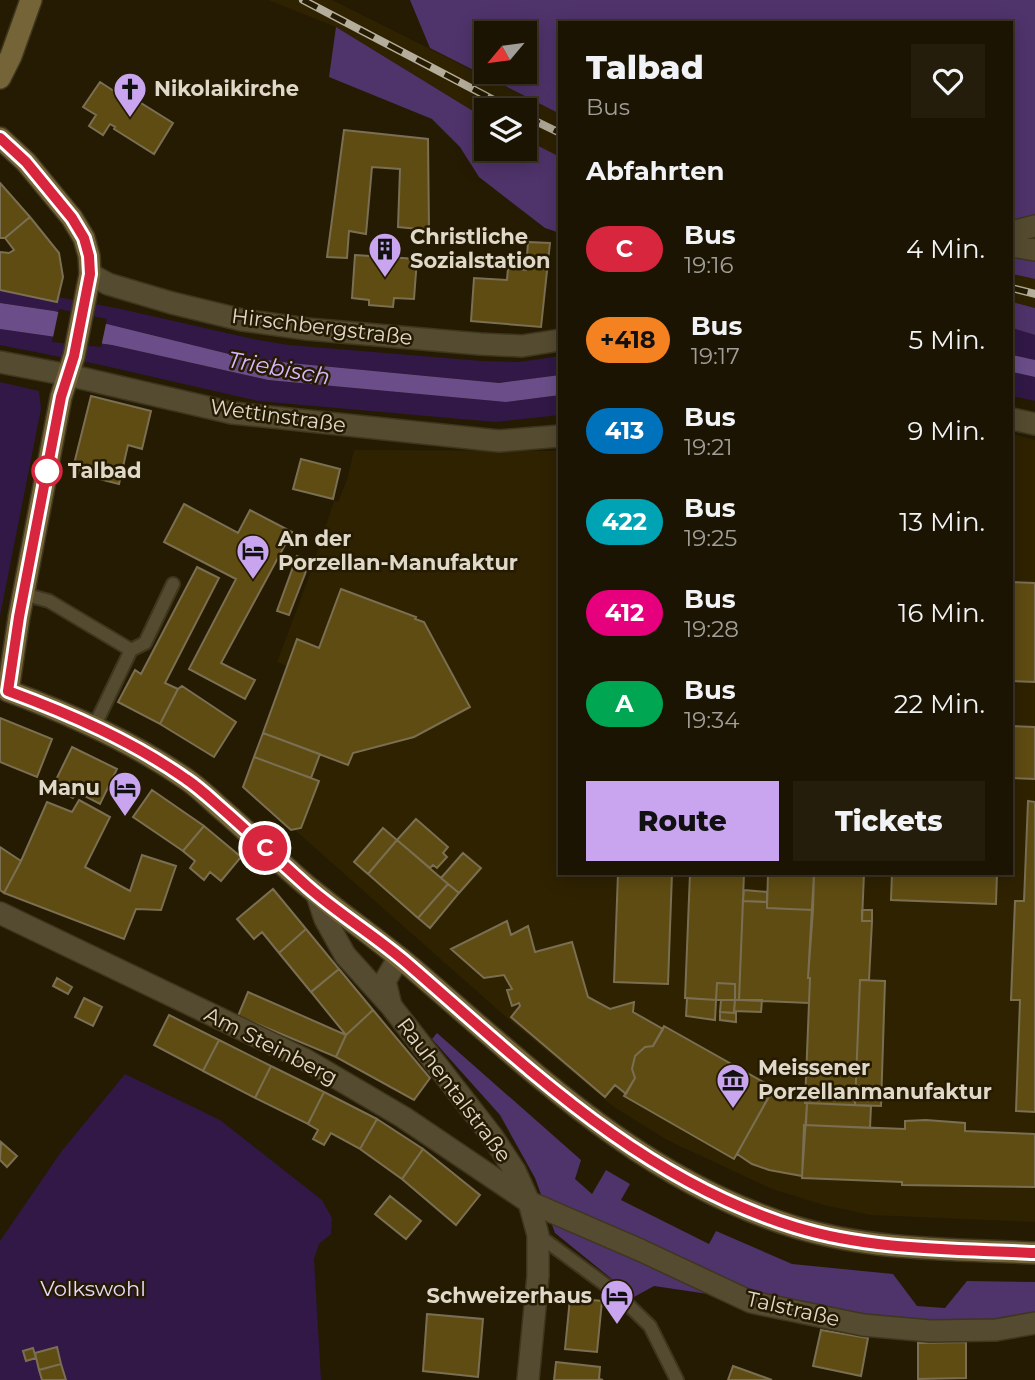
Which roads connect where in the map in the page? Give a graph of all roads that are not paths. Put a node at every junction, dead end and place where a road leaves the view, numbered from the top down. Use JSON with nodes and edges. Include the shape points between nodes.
{"nodes":[{"id":1,"x":31,"y":0,"type":"edge"},
{"id":2,"x":0,"y":78,"type":"edge"},
{"id":3,"x":0,"y":138,"type":"edge"},
{"id":4,"x":1035,"y":226,"type":"edge"},
{"id":5,"x":1013,"y":232,"type":"edge"},
{"id":6,"x":1013,"y":246,"type":"edge"},
{"id":7,"x":1035,"y":250,"type":"edge"},
{"id":8,"x":90,"y":274,"type":"junction"},
{"id":9,"x":558,"y":340,"type":"edge"},
{"id":10,"x":0,"y":362,"type":"edge"},
{"id":11,"x":71,"y":366,"type":"junction"},
{"id":12,"x":1013,"y":419,"type":"edge"},
{"id":13,"x":1035,"y":424,"type":"edge"},
{"id":14,"x":558,"y":436,"type":"edge"},
{"id":15,"x":173,"y":584,"type":"dead end"},
{"id":16,"x":23,"y":594,"type":"junction"},
{"id":17,"x":131,"y":649,"type":"junction"},
{"id":18,"x":4,"y":690,"type":"edge"},
{"id":19,"x":94,"y":727,"type":"junction"},
{"id":20,"x":317,"y":895,"type":"junction"},
{"id":21,"x":0,"y":913,"type":"edge"},
{"id":22,"x":399,"y":957,"type":"junction"},
{"id":23,"x":391,"y":1006,"type":"junction"},
{"id":24,"x":529,"y":1202,"type":"junction"},
{"id":25,"x":538,"y":1234,"type":"junction"},
{"id":26,"x":1035,"y":1253,"type":"edge"},
{"id":27,"x":1035,"y":1323,"type":"edge"},
{"id":28,"x":528,"y":1380,"type":"edge"},
{"id":29,"x":677,"y":1380,"type":"edge"}],
"edges":[{"from":1,"to":2,"type":"main road"},
{"from":3,"to":8,"type":"main road","via":[[72,218],[84,238]]},
{"from":4,"to":5,"type":"street"},
{"from":6,"to":7,"type":"street"},
{"from":8,"to":9,"type":"street","name":"Hirschbergstraße","via":[[108,284],[242,320],[480,344],[522,346]]},
{"from":8,"to":11,"type":"main road"},
{"from":10,"to":11,"type":"street","name":"Wettinstraße"},
{"from":11,"to":14,"type":"street","name":"Wettinstraße","via":[[232,413],[499,442]]},
{"from":11,"to":16,"type":"main road"},
{"from":12,"to":13,"type":"street"},
{"from":15,"to":17,"type":"lane","via":[[145,643]]},
{"from":16,"to":17,"type":"lane","via":[[49,601]]},
{"from":16,"to":18,"type":"main road"},
{"from":17,"to":19,"type":"lane"},
{"from":18,"to":19,"type":"main road"},
{"from":19,"to":20,"type":"main road","via":[[188,779]]},
{"from":20,"to":22,"type":"main road"},
{"from":20,"to":23,"type":"street","name":"Rauhentalstraße","via":[[345,955]]},
{"from":21,"to":24,"type":"street","name":"Am Steinberg","via":[[306,1060],[403,1117]]},
{"from":22,"to":23,"type":"street","name":"Rauhentalstraße","via":[[386,981]]},
{"from":22,"to":26,"type":"main road","via":[[612,1135],[679,1179],[732,1204],[796,1227],[874,1246]]},
{"from":23,"to":24,"type":"street","name":"Rauhentalstraße","via":[[492,1136]]},
{"from":24,"to":25,"type":"street","name":"Rauhentalstraße"},
{"from":24,"to":27,"type":"street","name":"Talstraße","via":[[751,1302],[863,1325],[930,1331],[996,1330]]},
{"from":25,"to":28,"type":"street","name":"Rauhentalstraße"},
{"from":25,"to":29,"type":"lane","via":[[614,1291],[650,1326]]}]}
